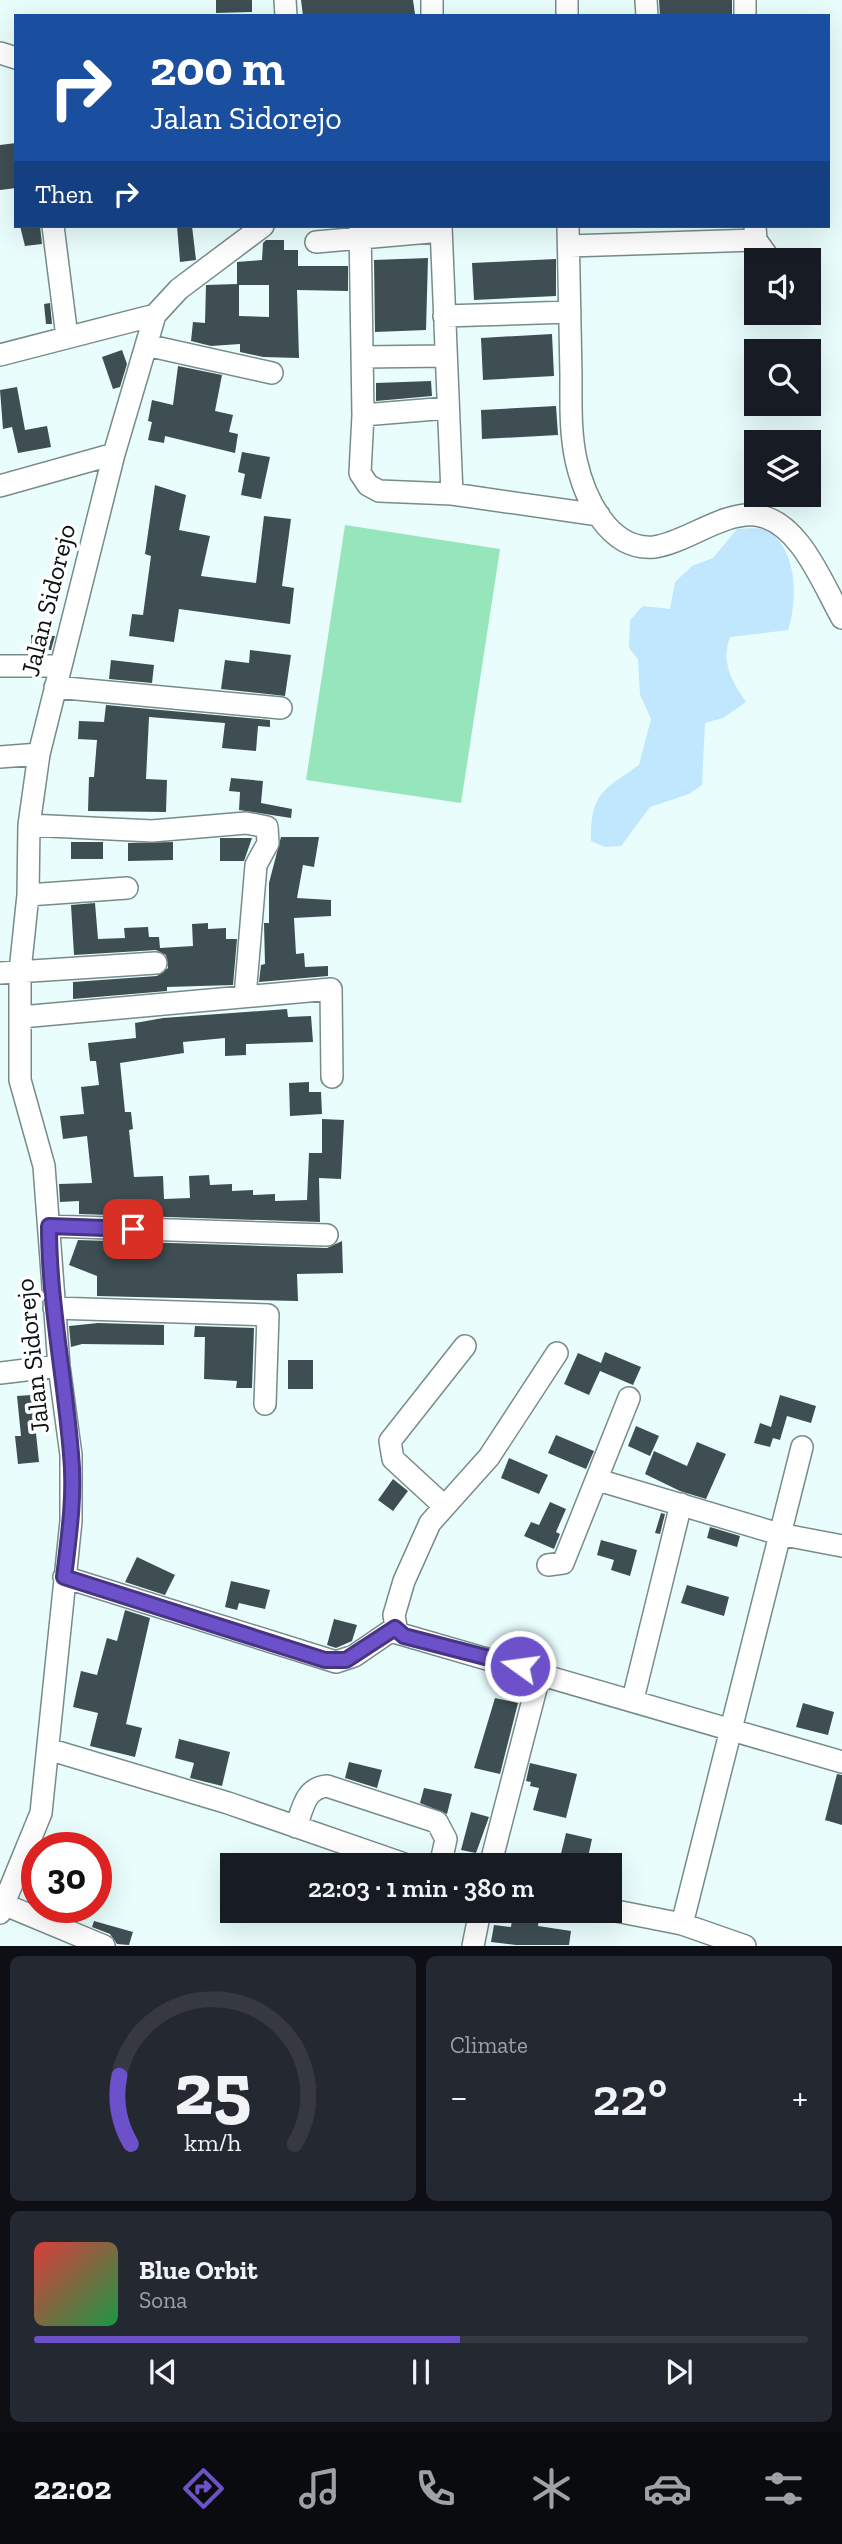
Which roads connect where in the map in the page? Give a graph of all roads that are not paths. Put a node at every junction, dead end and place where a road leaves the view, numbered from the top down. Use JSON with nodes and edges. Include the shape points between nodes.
{"nodes":[{"id":1,"x":54,"y":228,"type":"edge"},
{"id":2,"x":260,"y":228,"type":"edge"},
{"id":3,"x":441,"y":228,"type":"edge"},
{"id":4,"x":360,"y":232,"type":"edge"},
{"id":5,"x":756,"y":233,"type":"edge"},
{"id":6,"x":568,"y":236,"type":"edge"},
{"id":7,"x":316,"y":242,"type":"dead end"},
{"id":8,"x":569,"y":312,"type":"junction"},
{"id":9,"x":155,"y":315,"type":"junction"},
{"id":10,"x":444,"y":316,"type":"junction"},
{"id":11,"x":67,"y":337,"type":"junction"},
{"id":12,"x":146,"y":345,"type":"junction"},
{"id":13,"x":0,"y":355,"type":"edge"},
{"id":14,"x":446,"y":356,"type":"junction"},
{"id":15,"x":362,"y":357,"type":"junction"},
{"id":16,"x":272,"y":373,"type":"dead end"},
{"id":17,"x":448,"y":408,"type":"junction"},
{"id":18,"x":363,"y":415,"type":"junction"},
{"id":19,"x":114,"y":454,"type":"junction"},
{"id":20,"x":0,"y":486,"type":"edge"},
{"id":21,"x":452,"y":494,"type":"junction"},
{"id":22,"x":599,"y":516,"type":"junction"},
{"id":23,"x":842,"y":618,"type":"edge"},
{"id":24,"x":0,"y":666,"type":"edge"},
{"id":25,"x":60,"y":666,"type":"junction"},
{"id":26,"x":55,"y":687,"type":"junction"},
{"id":27,"x":281,"y":708,"type":"dead end"},
{"id":28,"x":39,"y":754,"type":"junction"},
{"id":29,"x":0,"y":757,"type":"edge"},
{"id":30,"x":29,"y":825,"type":"junction"},
{"id":31,"x":127,"y":888,"type":"dead end"},
{"id":32,"x":27,"y":895,"type":"junction"},
{"id":33,"x":156,"y":963,"type":"dead end"},
{"id":34,"x":10,"y":972,"type":"edge"},
{"id":35,"x":245,"y":997,"type":"junction"},
{"id":36,"x":21,"y":1017,"type":"junction"},
{"id":37,"x":332,"y":1077,"type":"dead end"},
{"id":38,"x":10,"y":1082,"type":"edge"},
{"id":39,"x":49,"y":1226,"type":"junction"},
{"id":40,"x":327,"y":1235,"type":"dead end"},
{"id":41,"x":54,"y":1308,"type":"junction"},
{"id":42,"x":465,"y":1346,"type":"dead end"},
{"id":43,"x":557,"y":1353,"type":"dead end"},
{"id":44,"x":59,"y":1366,"type":"junction"},
{"id":45,"x":0,"y":1373,"type":"edge"},
{"id":46,"x":629,"y":1398,"type":"dead end"},
{"id":47,"x":265,"y":1404,"type":"dead end"},
{"id":48,"x":802,"y":1447,"type":"dead end"},
{"id":49,"x":598,"y":1480,"type":"junction"},
{"id":50,"x":681,"y":1504,"type":"junction"},
{"id":51,"x":444,"y":1506,"type":"junction"},
{"id":52,"x":779,"y":1534,"type":"junction"},
{"id":53,"x":842,"y":1546,"type":"edge"},
{"id":54,"x":548,"y":1565,"type":"dead end"},
{"id":55,"x":64,"y":1577,"type":"junction"},
{"id":56,"x":395,"y":1628,"type":"junction"},
{"id":57,"x":540,"y":1673,"type":"junction"},
{"id":58,"x":633,"y":1699,"type":"junction"},
{"id":59,"x":729,"y":1732,"type":"junction"},
{"id":60,"x":48,"y":1749,"type":"junction"},
{"id":61,"x":842,"y":1762,"type":"edge"},
{"id":62,"x":296,"y":1827,"type":"junction"},
{"id":63,"x":372,"y":1853,"type":"edge"},
{"id":64,"x":443,"y":1853,"type":"edge"},
{"id":65,"x":494,"y":1853,"type":"edge"},
{"id":66,"x":2,"y":1908,"type":"edge"},
{"id":67,"x":622,"y":1912,"type":"edge"},
{"id":68,"x":478,"y":1923,"type":"edge"},
{"id":69,"x":682,"y":1924,"type":"junction"},
{"id":70,"x":104,"y":1945,"type":"edge"},
{"id":71,"x":473,"y":1945,"type":"edge"},
{"id":72,"x":745,"y":1945,"type":"edge"}],
"edges":[{"from":1,"to":11,"type":"street"},
{"from":2,"to":9,"type":"street","name":"Jalan Sidorejo","via":[[179,289]]},
{"from":3,"to":4,"type":"street"},
{"from":3,"to":10,"type":"street"},
{"from":4,"to":7,"type":"street"},
{"from":4,"to":15,"type":"street"},
{"from":5,"to":6,"type":"street"},
{"from":6,"to":8,"type":"street"},
{"from":8,"to":10,"type":"street"},
{"from":8,"to":22,"type":"street","via":[[575,458],[585,493]]},
{"from":9,"to":11,"type":"street"},
{"from":9,"to":12,"type":"street","name":"Jalan Sidorejo"},
{"from":10,"to":14,"type":"street"},
{"from":11,"to":13,"type":"street"},
{"from":12,"to":16,"type":"street"},
{"from":12,"to":19,"type":"street","name":"Jalan Sidorejo"},
{"from":14,"to":15,"type":"street"},
{"from":14,"to":17,"type":"street"},
{"from":15,"to":18,"type":"street"},
{"from":17,"to":18,"type":"street"},
{"from":17,"to":21,"type":"street"},
{"from":18,"to":21,"type":"street","via":[[360,473],[368,485],[379,491]]},
{"from":19,"to":20,"type":"street"},
{"from":19,"to":25,"type":"street","name":"Jalan Sidorejo"},
{"from":21,"to":22,"type":"street"},
{"from":22,"to":23,"type":"street","via":[[615,536],[654,547],[741,516],[757,515],[788,531]]},
{"from":24,"to":25,"type":"street"},
{"from":25,"to":26,"type":"street","name":"Jalan Sidorejo"},
{"from":26,"to":27,"type":"street"},
{"from":26,"to":28,"type":"street","name":"Jalan Sidorejo"},
{"from":28,"to":29,"type":"street"},
{"from":28,"to":30,"type":"street","name":"Jalan Sidorejo"},
{"from":30,"to":32,"type":"street","name":"Jalan Sidorejo"},
{"from":30,"to":35,"type":"street","via":[[152,831],[246,823],[267,827],[268,843],[256,865]]},
{"from":31,"to":32,"type":"street"},
{"from":32,"to":34,"type":"street","name":"Jalan Sidorejo"},
{"from":33,"to":34,"type":"street"},
{"from":34,"to":36,"type":"street","name":"Jalan Sidorejo"},
{"from":35,"to":36,"type":"street"},
{"from":35,"to":37,"type":"street","via":[[331,989]]},
{"from":36,"to":38,"type":"street","name":"Jalan Sidorejo"},
{"from":38,"to":39,"type":"street","name":"Jalan Sidorejo","via":[[44,1166]]},
{"from":39,"to":40,"type":"street"},
{"from":39,"to":41,"type":"street","name":"Jalan Sidorejo"},
{"from":41,"to":44,"type":"street","name":"Jalan Sidorejo"},
{"from":41,"to":47,"type":"street","via":[[268,1315]]},
{"from":42,"to":51,"type":"street","via":[[390,1441],[393,1459]]},
{"from":43,"to":51,"type":"street","via":[[489,1457]]},
{"from":44,"to":45,"type":"street"},
{"from":44,"to":55,"type":"street","name":"Jalan Sidorejo","via":[[71,1455],[71,1521]]},
{"from":46,"to":49,"type":"street"},
{"from":48,"to":52,"type":"street"},
{"from":49,"to":50,"type":"street"},
{"from":49,"to":54,"type":"street","via":[[563,1563]]},
{"from":50,"to":52,"type":"street"},
{"from":50,"to":58,"type":"street"},
{"from":51,"to":56,"type":"street","via":[[430,1523],[404,1581]]},
{"from":52,"to":53,"type":"street"},
{"from":52,"to":59,"type":"street"},
{"from":55,"to":56,"type":"street","via":[[336,1662],[354,1656]]},
{"from":55,"to":60,"type":"street","name":"Jalan Sidorejo"},
{"from":56,"to":57,"type":"street","via":[[404,1636]]},
{"from":57,"to":58,"type":"street"},
{"from":57,"to":65,"type":"street"},
{"from":58,"to":59,"type":"street"},
{"from":59,"to":61,"type":"street"},
{"from":59,"to":69,"type":"street"},
{"from":60,"to":62,"type":"street"},
{"from":60,"to":66,"type":"street","name":"Jalan Sidorejo","via":[[41,1813]]},
{"from":62,"to":63,"type":"street"},
{"from":62,"to":64,"type":"street","via":[[309,1792],[327,1786],[437,1822],[446,1839]]},
{"from":66,"to":70,"type":"street"},
{"from":67,"to":69,"type":"street"},
{"from":68,"to":71,"type":"street"},
{"from":69,"to":72,"type":"street"}]}
